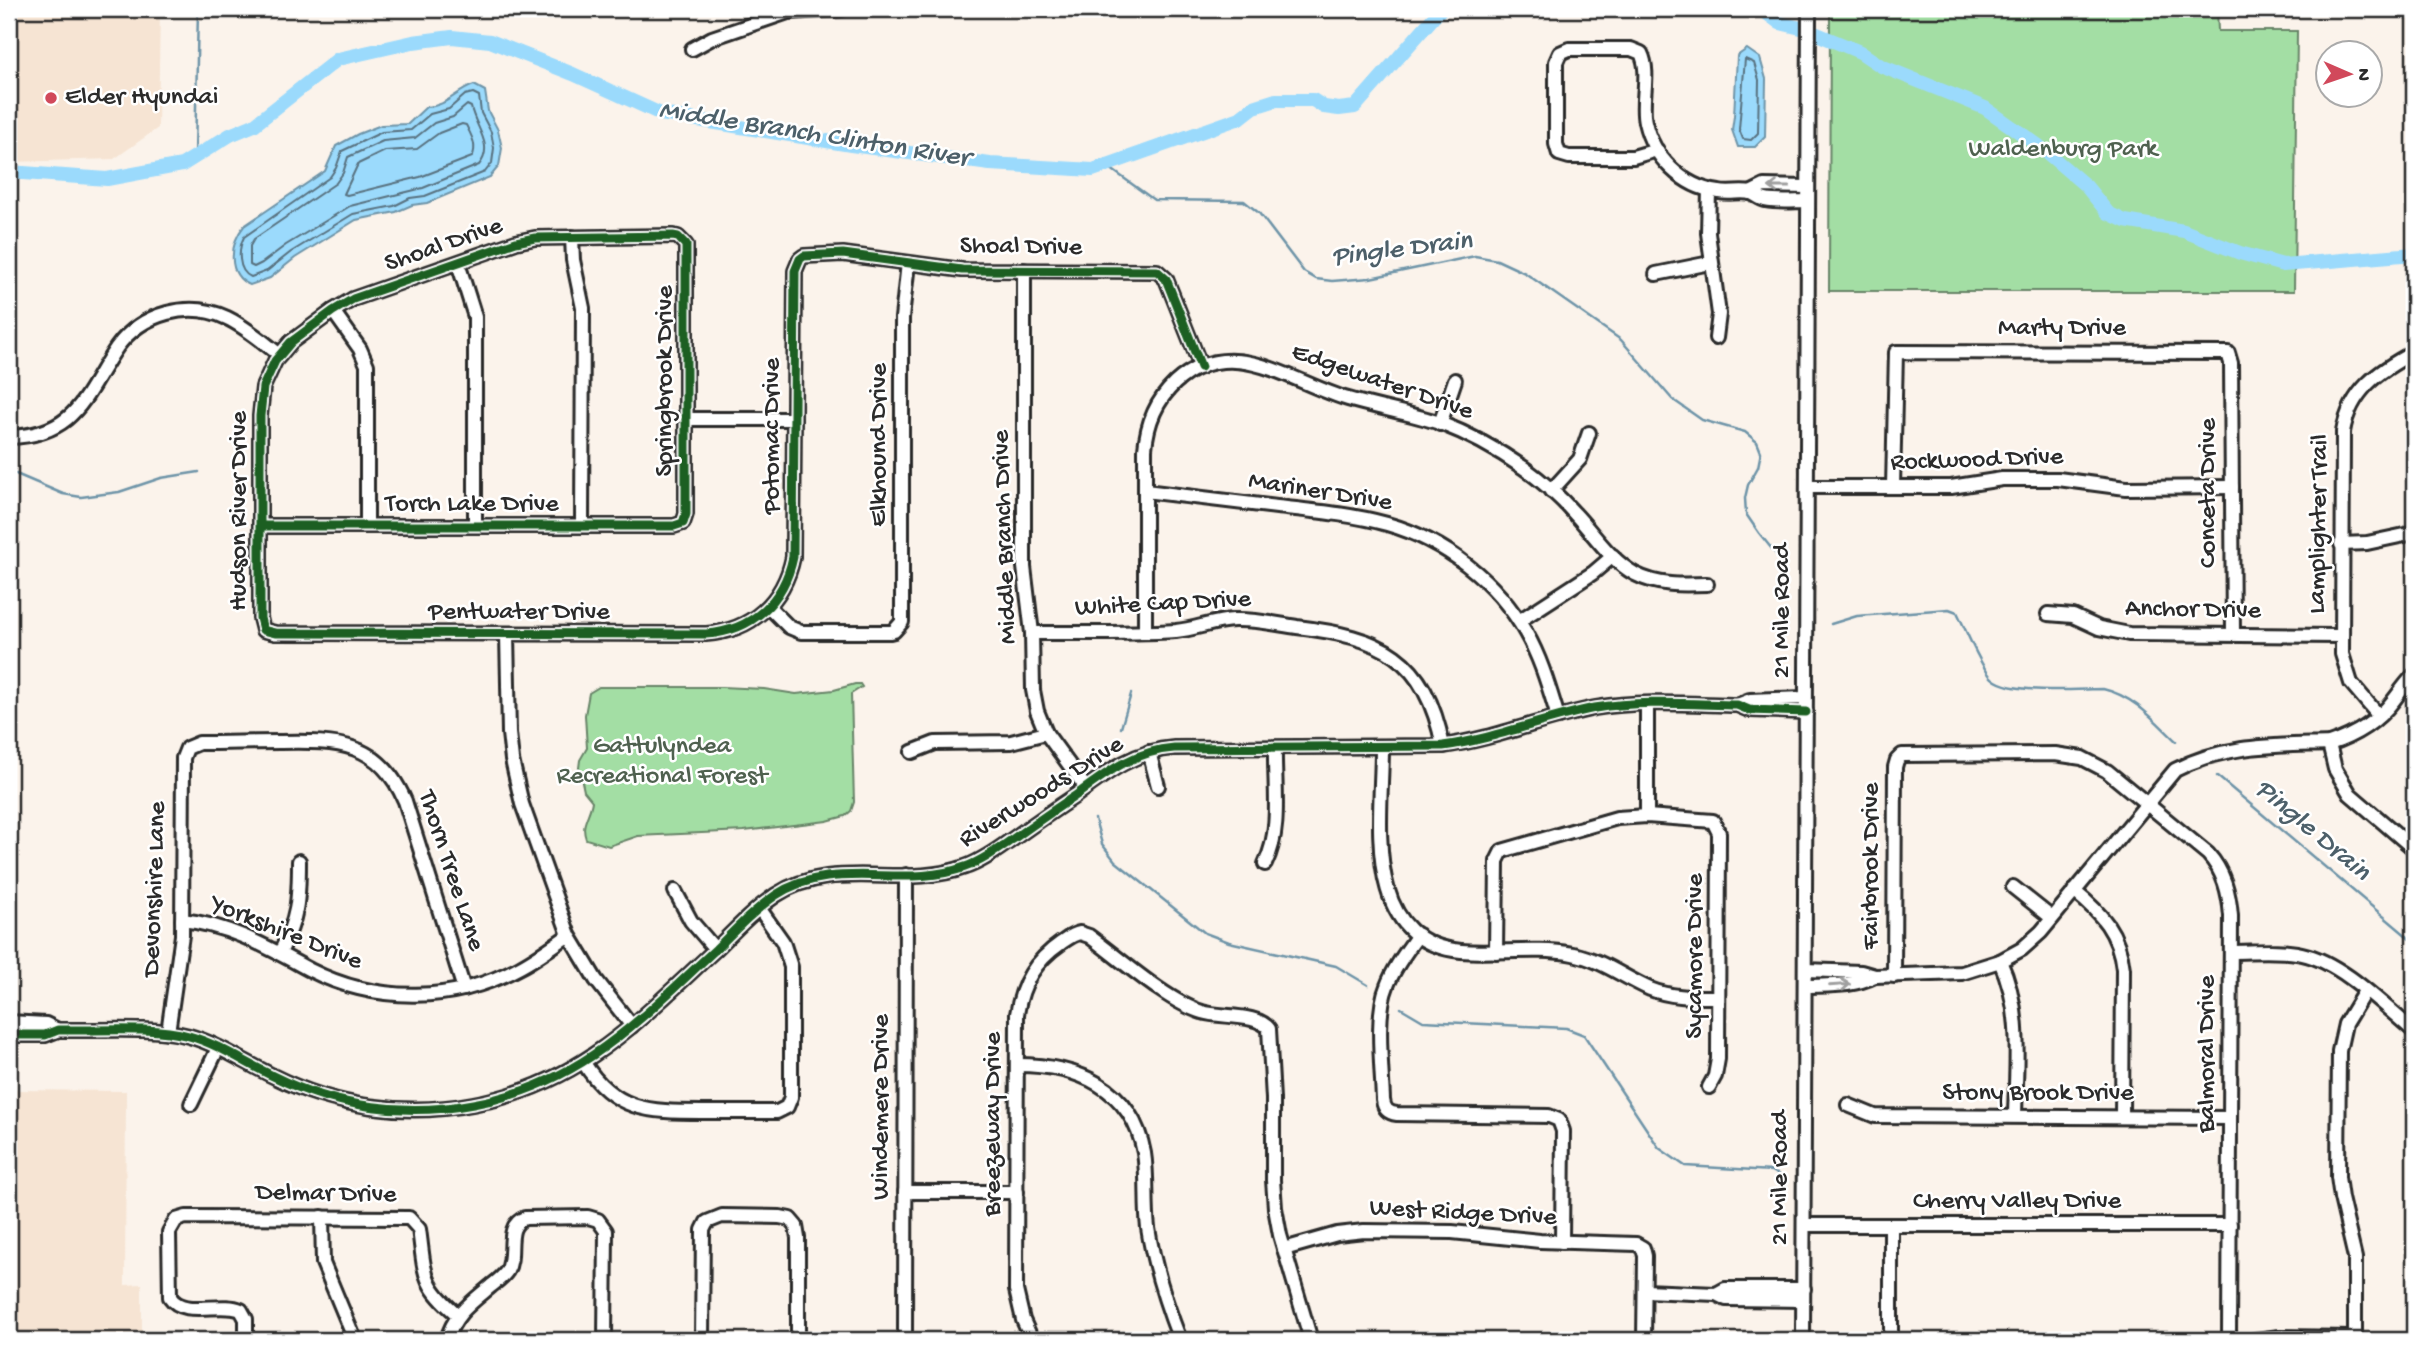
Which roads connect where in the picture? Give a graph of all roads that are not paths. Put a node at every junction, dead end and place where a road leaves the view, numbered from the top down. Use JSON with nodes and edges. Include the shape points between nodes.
{"nodes":[{"id":1,"x":842,"y":9,"type":"edge"},
{"id":2,"x":795,"y":10,"type":"edge"},
{"id":3,"x":1809,"y":12,"type":"edge"},
{"id":4,"x":692,"y":49,"type":"dead end"},
{"id":5,"x":1657,"y":150,"type":"junction"},
{"id":6,"x":1808,"y":187,"type":"junction"},
{"id":7,"x":1709,"y":190,"type":"junction"},
{"id":8,"x":1750,"y":193,"type":"junction"},
{"id":9,"x":1808,"y":201,"type":"junction"},
{"id":10,"x":572,"y":237,"type":"junction"},
{"id":11,"x":683,"y":240,"type":"joint"},
{"id":12,"x":800,"y":259,"type":"joint"},
{"id":13,"x":458,"y":263,"type":"junction"},
{"id":14,"x":908,"y":263,"type":"junction"},
{"id":15,"x":1710,"y":263,"type":"junction"},
{"id":16,"x":1024,"y":270,"type":"junction"},
{"id":17,"x":1656,"y":274,"type":"dead end"},
{"id":18,"x":333,"y":311,"type":"junction"},
{"id":19,"x":1716,"y":338,"type":"dead end"},
{"id":20,"x":2414,"y":352,"type":"edge"},
{"id":21,"x":2228,"y":353,"type":"joint"},
{"id":22,"x":280,"y":355,"type":"junction"},
{"id":23,"x":1201,"y":367,"type":"junction"},
{"id":24,"x":1455,"y":380,"type":"dead end"},
{"id":25,"x":687,"y":419,"type":"junction"},
{"id":26,"x":794,"y":419,"type":"junction"},
{"id":27,"x":1440,"y":424,"type":"junction"},
{"id":28,"x":1589,"y":433,"type":"dead end"},
{"id":29,"x":9,"y":438,"type":"edge"},
{"id":30,"x":1807,"y":487,"type":"junction"},
{"id":31,"x":1893,"y":487,"type":"junction"},
{"id":32,"x":2232,"y":487,"type":"junction"},
{"id":33,"x":1145,"y":491,"type":"junction"},
{"id":34,"x":1551,"y":491,"type":"junction"},
{"id":35,"x":683,"y":523,"type":"joint"},
{"id":36,"x":368,"y":525,"type":"junction"},
{"id":37,"x":475,"y":525,"type":"junction"},
{"id":38,"x":260,"y":526,"type":"junction"},
{"id":39,"x":583,"y":526,"type":"junction"},
{"id":40,"x":2414,"y":533,"type":"edge"},
{"id":41,"x":2341,"y":544,"type":"junction"},
{"id":42,"x":1613,"y":556,"type":"junction"},
{"id":43,"x":1707,"y":584,"type":"dead end"},
{"id":44,"x":769,"y":607,"type":"junction"},
{"id":45,"x":2048,"y":614,"type":"dead end"},
{"id":46,"x":1519,"y":621,"type":"junction"},
{"id":47,"x":263,"y":630,"type":"joint"},
{"id":48,"x":1145,"y":631,"type":"junction"},
{"id":49,"x":1032,"y":633,"type":"junction"},
{"id":50,"x":508,"y":634,"type":"junction"},
{"id":51,"x":2233,"y":634,"type":"junction"},
{"id":52,"x":2341,"y":636,"type":"junction"},
{"id":53,"x":2414,"y":675,"type":"edge"},
{"id":54,"x":1805,"y":698,"type":"junction"},
{"id":55,"x":1647,"y":704,"type":"junction"},
{"id":56,"x":1737,"y":705,"type":"junction"},
{"id":57,"x":1805,"y":712,"type":"junction"},
{"id":58,"x":2379,"y":716,"type":"junction"},
{"id":59,"x":1558,"y":717,"type":"junction"},
{"id":60,"x":1046,"y":733,"type":"junction"},
{"id":61,"x":2329,"y":744,"type":"junction"},
{"id":62,"x":1443,"y":746,"type":"junction"},
{"id":63,"x":187,"y":748,"type":"joint"},
{"id":64,"x":1275,"y":748,"type":"junction"},
{"id":65,"x":1382,"y":748,"type":"junction"},
{"id":66,"x":912,"y":752,"type":"dead end"},
{"id":67,"x":1149,"y":752,"type":"junction"},
{"id":68,"x":1899,"y":757,"type":"joint"},
{"id":69,"x":1158,"y":786,"type":"dead end"},
{"id":70,"x":1086,"y":788,"type":"junction"},
{"id":71,"x":2146,"y":803,"type":"junction"},
{"id":72,"x":1647,"y":816,"type":"junction"},
{"id":73,"x":2414,"y":849,"type":"edge"},
{"id":74,"x":299,"y":861,"type":"dead end"},
{"id":75,"x":1265,"y":863,"type":"dead end"},
{"id":76,"x":905,"y":874,"type":"junction"},
{"id":77,"x":2013,"y":887,"type":"dead end"},
{"id":78,"x":675,"y":891,"type":"dead end"},
{"id":79,"x":2074,"y":891,"type":"junction"},
{"id":80,"x":759,"y":908,"type":"junction"},
{"id":81,"x":2052,"y":918,"type":"junction"},
{"id":82,"x":182,"y":920,"type":"junction"},
{"id":83,"x":1418,"y":934,"type":"junction"},
{"id":84,"x":569,"y":935,"type":"junction"},
{"id":85,"x":715,"y":949,"type":"junction"},
{"id":86,"x":1496,"y":952,"type":"junction"},
{"id":87,"x":2231,"y":952,"type":"junction"},
{"id":88,"x":280,"y":953,"type":"junction"},
{"id":89,"x":2000,"y":961,"type":"junction"},
{"id":90,"x":1805,"y":970,"type":"junction"},
{"id":91,"x":1875,"y":976,"type":"junction"},
{"id":92,"x":1894,"y":976,"type":"junction"},
{"id":93,"x":1805,"y":986,"type":"junction"},
{"id":94,"x":464,"y":989,"type":"junction"},
{"id":95,"x":2365,"y":991,"type":"junction"},
{"id":96,"x":1718,"y":997,"type":"junction"},
{"id":97,"x":9,"y":1022,"type":"edge"},
{"id":98,"x":632,"y":1026,"type":"junction"},
{"id":99,"x":23,"y":1028,"type":"junction"},
{"id":100,"x":2414,"y":1031,"type":"edge"},
{"id":101,"x":167,"y":1032,"type":"junction"},
{"id":102,"x":9,"y":1035,"type":"edge"},
{"id":103,"x":218,"y":1048,"type":"junction"},
{"id":104,"x":584,"y":1063,"type":"junction"},
{"id":105,"x":1017,"y":1065,"type":"junction"},
{"id":106,"x":1709,"y":1087,"type":"dead end"},
{"id":107,"x":191,"y":1104,"type":"dead end"},
{"id":108,"x":1848,"y":1105,"type":"dead end"},
{"id":109,"x":2015,"y":1116,"type":"junction"},
{"id":110,"x":2122,"y":1117,"type":"junction"},
{"id":111,"x":2230,"y":1118,"type":"junction"},
{"id":112,"x":905,"y":1192,"type":"junction"},
{"id":113,"x":1017,"y":1192,"type":"junction"},
{"id":114,"x":322,"y":1217,"type":"junction"},
{"id":115,"x":1804,"y":1225,"type":"junction"},
{"id":116,"x":1891,"y":1225,"type":"junction"},
{"id":117,"x":2230,"y":1225,"type":"junction"},
{"id":118,"x":1562,"y":1242,"type":"junction"},
{"id":119,"x":1284,"y":1249,"type":"junction"},
{"id":120,"x":1645,"y":1292,"type":"junction"},
{"id":121,"x":1803,"y":1295,"type":"junction"},
{"id":122,"x":458,"y":1315,"type":"junction"},
{"id":123,"x":2355,"y":1339,"type":"edge"},
{"id":124,"x":247,"y":1340,"type":"edge"},
{"id":125,"x":355,"y":1340,"type":"edge"},
{"id":126,"x":447,"y":1340,"type":"edge"},
{"id":127,"x":605,"y":1340,"type":"edge"},
{"id":128,"x":702,"y":1340,"type":"edge"},
{"id":129,"x":798,"y":1340,"type":"edge"},
{"id":130,"x":902,"y":1340,"type":"edge"},
{"id":131,"x":1032,"y":1340,"type":"edge"},
{"id":132,"x":1180,"y":1340,"type":"edge"},
{"id":133,"x":1311,"y":1340,"type":"edge"},
{"id":134,"x":1644,"y":1340,"type":"edge"},
{"id":135,"x":1803,"y":1340,"type":"edge"},
{"id":136,"x":1891,"y":1340,"type":"edge"},
{"id":137,"x":2229,"y":1340,"type":"edge"},
{"id":138,"x":2255,"y":1340,"type":"edge"}],
"edges":[{"from":1,"to":2,"type":"street"},
{"from":2,"to":4,"type":"street"},
{"from":3,"to":6,"type":"street","name":"21 Mile Road"},
{"from":5,"to":5,"type":"street","via":[[1646,123],[1641,53],[1631,49],[1560,53],[1556,62],[1559,154],[1633,157]]},
{"from":5,"to":7,"type":"street","via":[[1683,178]]},
{"from":6,"to":8,"type":"street","one_way":true,"via":[[1764,187]]},
{"from":6,"to":9,"type":"street","name":"21 Mile Road"},
{"from":7,"to":8,"type":"street"},
{"from":7,"to":15,"type":"street"},
{"from":8,"to":9,"type":"street","via":[[1764,200]]},
{"from":9,"to":30,"type":"street","name":"21 Mile Road"},
{"from":10,"to":11,"type":"street","name":"Shoal Drive","via":[[673,236]]},
{"from":10,"to":13,"type":"street","name":"Shoal Drive","via":[[525,240]]},
{"from":10,"to":39,"type":"street","via":[[583,308]]},
{"from":11,"to":25,"type":"street","name":"Springbrook Drive","via":[[687,251]]},
{"from":12,"to":14,"type":"street","name":"Shoal Drive","via":[[810,254],[843,254]]},
{"from":12,"to":26,"type":"street","name":"Potomac Drive","via":[[795,278]]},
{"from":13,"to":18,"type":"street","name":"Shoal Drive","via":[[353,299]]},
{"from":13,"to":37,"type":"street","via":[[475,317]]},
{"from":14,"to":16,"type":"street","name":"Shoal Drive","via":[[962,270]]},
{"from":14,"to":44,"type":"street","name":"Elkhound Drive","via":[[902,318],[903,617],[899,627],[890,632],[801,632]]},
{"from":15,"to":17,"type":"street"},
{"from":15,"to":19,"type":"street","via":[[1719,314]]},
{"from":16,"to":23,"type":"street","name":"Shoal Drive","via":[[1161,272]]},
{"from":16,"to":49,"type":"street","name":"Middle Branch Drive","via":[[1024,567]]},
{"from":18,"to":22,"type":"street","name":"Shoal Drive"},
{"from":18,"to":36,"type":"street","via":[[367,365]]},
{"from":20,"to":41,"type":"street","name":"Lamplighter Trail","via":[[2371,379],[2348,410],[2342,439]]},
{"from":21,"to":31,"type":"street","name":"Marty Drive","via":[[1896,352]]},
{"from":21,"to":32,"type":"street","name":"Conceta Drive"},
{"from":22,"to":29,"type":"street","via":[[218,314],[166,313],[125,338],[72,415],[43,432]]},
{"from":22,"to":38,"type":"street","name":"Hudson River Drive","via":[[266,377],[260,405]]},
{"from":23,"to":27,"type":"street","name":"Edgewater Drive","via":[[1224,361],[1252,362],[1342,397]]},
{"from":23,"to":33,"type":"street","via":[[1177,381],[1153,412],[1146,439]]},
{"from":24,"to":27,"type":"street"},
{"from":25,"to":26,"type":"street"},
{"from":25,"to":35,"type":"street","name":"Springbrook Drive","via":[[687,513]]},
{"from":26,"to":44,"type":"street","name":"Potomac Drive","via":[[793,557],[785,584]]},
{"from":27,"to":34,"type":"street","name":"Edgewater Drive","via":[[1496,450]]},
{"from":28,"to":34,"type":"street","via":[[1580,459]]},
{"from":30,"to":31,"type":"street","name":"Rockwood Drive"},
{"from":30,"to":54,"type":"street","name":"21 Mile Road"},
{"from":31,"to":32,"type":"street","name":"Rockwood Drive","via":[[2058,479],[2126,488]]},
{"from":32,"to":51,"type":"street","name":"Conceta Drive"},
{"from":33,"to":46,"type":"street","name":"Mariner Drive","via":[[1340,515],[1401,529],[1440,547],[1472,570]]},
{"from":33,"to":48,"type":"street"},
{"from":34,"to":42,"type":"street","name":"Edgewater Drive"},
{"from":35,"to":39,"type":"street","name":"Torch Lake Drive"},
{"from":36,"to":37,"type":"street","name":"Torch Lake Drive"},
{"from":36,"to":38,"type":"street","name":"Torch Lake Drive"},
{"from":37,"to":39,"type":"street","name":"Torch Lake Drive"},
{"from":38,"to":47,"type":"street","name":"Hudson River Drive"},
{"from":40,"to":41,"type":"street"},
{"from":41,"to":52,"type":"street","name":"Lamplighter Trail"},
{"from":42,"to":43,"type":"street","name":"Edgewater Drive","via":[[1651,580]]},
{"from":42,"to":46,"type":"street"},
{"from":44,"to":50,"type":"street","name":"Pentwater Drive","via":[[748,622],[716,633]]},
{"from":45,"to":51,"type":"street","name":"Anchor Drive","via":[[2073,616],[2117,633]]},
{"from":46,"to":59,"type":"street","name":"Mariner Drive","via":[[1539,660]]},
{"from":47,"to":50,"type":"street","name":"Pentwater Drive","via":[[275,634]]},
{"from":48,"to":49,"type":"street","name":"White Cap Drive"},
{"from":48,"to":62,"type":"street","name":"White Cap Drive","via":[[1244,620],[1334,631],[1366,640],[1394,656],[1418,681],[1434,711]]},
{"from":49,"to":60,"type":"street","name":"Middle Branch Drive","via":[[1034,701]]},
{"from":50,"to":84,"type":"street","via":[[513,767]]},
{"from":51,"to":52,"type":"street","name":"Anchor Drive"},
{"from":52,"to":58,"type":"street","name":"Lamplighter Trail","via":[[2351,683]]},
{"from":53,"to":58,"type":"street"},
{"from":54,"to":56,"type":"street","name":"Riverwoods Drive","via":[[1750,700]]},
{"from":54,"to":57,"type":"street","name":"21 Mile Road"},
{"from":55,"to":56,"type":"street","name":"Riverwoods Drive"},
{"from":55,"to":59,"type":"street","name":"Riverwoods Drive"},
{"from":55,"to":72,"type":"street"},
{"from":56,"to":57,"type":"street","name":"Riverwoods Drive","via":[[1757,711]]},
{"from":57,"to":90,"type":"street","name":"21 Mile Road"},
{"from":58,"to":61,"type":"street"},
{"from":59,"to":62,"type":"street","name":"Riverwoods Drive"},
{"from":60,"to":66,"type":"street","via":[[1011,742],[935,743]]},
{"from":60,"to":70,"type":"street","name":"Middle Branch Drive"},
{"from":61,"to":71,"type":"street","via":[[2251,747],[2198,758],[2175,770]]},
{"from":61,"to":73,"type":"street","via":[[2350,794]]},
{"from":62,"to":65,"type":"street","name":"Riverwoods Drive"},
{"from":63,"to":82,"type":"street","name":"Devonshire Lane","via":[[183,758]]},
{"from":63,"to":94,"type":"street","name":"Thorn Tree Lane","via":[[199,743],[334,742],[358,749],[381,764],[405,801]]},
{"from":64,"to":65,"type":"street","name":"Riverwoods Drive"},
{"from":64,"to":67,"type":"street","name":"Riverwoods Drive"},
{"from":64,"to":75,"type":"street","via":[[1274,836]]},
{"from":65,"to":83,"type":"street","via":[[1385,885],[1396,911]]},
{"from":67,"to":69,"type":"street"},
{"from":67,"to":70,"type":"street","name":"Riverwoods Drive","via":[[1122,763]]},
{"from":68,"to":71,"type":"street","name":"Balmoral Drive","via":[[2074,756],[2099,766]]},
{"from":68,"to":92,"type":"street","name":"Fairbrook Drive","via":[[1895,768]]},
{"from":70,"to":76,"type":"street","name":"Riverwoods Drive","via":[[979,861],[950,872]]},
{"from":71,"to":79,"type":"street"},
{"from":71,"to":87,"type":"street","name":"Balmoral Drive","via":[[2201,847],[2218,868],[2229,895]]},
{"from":72,"to":86,"type":"street","via":[[1591,824],[1500,854]]},
{"from":72,"to":96,"type":"street","name":"Sycamore Drive","via":[[1716,823]]},
{"from":74,"to":88,"type":"street","via":[[298,909]]},
{"from":76,"to":80,"type":"street","name":"Riverwoods Drive","via":[[809,879]]},
{"from":76,"to":112,"type":"street","name":"Windemere Drive"},
{"from":77,"to":81,"type":"street"},
{"from":78,"to":85,"type":"street","via":[[691,921]]},
{"from":79,"to":81,"type":"street"},
{"from":79,"to":110,"type":"street","via":[[2108,923],[2120,949]]},
{"from":80,"to":85,"type":"street","name":"Riverwoods Drive"},
{"from":80,"to":104,"type":"street","via":[[783,942],[791,967],[791,1097],[787,1107],[777,1112],[642,1109],[608,1092]]},
{"from":81,"to":89,"type":"street","via":[[2032,940]]},
{"from":82,"to":88,"type":"street","name":"Yorkshire Drive","via":[[226,929]]},
{"from":82,"to":101,"type":"street","name":"Devonshire Lane"},
{"from":83,"to":86,"type":"street","via":[[1449,949]]},
{"from":83,"to":118,"type":"street","via":[[1384,993],[1382,1100],[1387,1111],[1559,1120],[1563,1131]]},
{"from":84,"to":94,"type":"street","name":"Yorkshire Drive","via":[[519,968]]},
{"from":84,"to":98,"type":"street","via":[[602,989]]},
{"from":85,"to":98,"type":"street","name":"Riverwoods Drive"},
{"from":86,"to":96,"type":"street","via":[[1580,956],[1659,992]]},
{"from":87,"to":95,"type":"street","via":[[2306,955],[2338,969]]},
{"from":87,"to":111,"type":"street","name":"Balmoral Drive"},
{"from":88,"to":94,"type":"street","name":"Yorkshire Drive","via":[[324,976],[369,991],[418,995]]},
{"from":89,"to":92,"type":"street","via":[[1962,973]]},
{"from":89,"to":109,"type":"street","via":[[2015,1005]]},
{"from":90,"to":91,"type":"street"},
{"from":90,"to":93,"type":"street","name":"21 Mile Road"},
{"from":91,"to":92,"type":"street"},
{"from":93,"to":91,"type":"street","one_way":true,"via":[[1842,985]]},
{"from":93,"to":115,"type":"street","name":"21 Mile Road"},
{"from":95,"to":100,"type":"street"},
{"from":95,"to":123,"type":"street","via":[[2345,1024],[2339,1051],[2338,1177],[2355,1258]]},
{"from":96,"to":106,"type":"street","name":"Sycamore Drive","via":[[1718,1059]]},
{"from":97,"to":99,"type":"street","name":"Riverwoods Drive"},
{"from":98,"to":104,"type":"street","name":"Riverwoods Drive"},
{"from":99,"to":101,"type":"street","name":"Riverwoods Drive","via":[[45,1035],[58,1030]]},
{"from":99,"to":102,"type":"street","name":"Riverwoods Drive"},
{"from":101,"to":103,"type":"street","name":"Riverwoods Drive"},
{"from":103,"to":104,"type":"street","name":"Riverwoods Drive","via":[[310,1092],[359,1105],[404,1110],[495,1100],[534,1088]]},
{"from":103,"to":107,"type":"street"},
{"from":105,"to":113,"type":"street","name":"Breezeway Drive"},
{"from":105,"to":119,"type":"street","name":"Breezeway Drive","via":[[1017,1014],[1032,969],[1080,933],[1191,1009],[1266,1025],[1273,1088],[1274,1194]]},
{"from":105,"to":132,"type":"street","via":[[1051,1066],[1083,1076],[1111,1094],[1132,1121],[1144,1154],[1155,1264]]},
{"from":108,"to":109,"type":"street","name":"Stony Brook Drive","via":[[1875,1116]]},
{"from":109,"to":110,"type":"street","name":"Stony Brook Drive"},
{"from":110,"to":111,"type":"street","name":"Stony Brook Drive"},
{"from":111,"to":117,"type":"street","name":"Balmoral Drive"},
{"from":112,"to":113,"type":"street"},
{"from":112,"to":130,"type":"street","name":"Windemere Drive"},
{"from":113,"to":131,"type":"street","name":"Breezeway Drive","via":[[1017,1290]]},
{"from":114,"to":122,"type":"street","name":"Delmar Drive","via":[[404,1217],[414,1221],[430,1285]]},
{"from":114,"to":124,"type":"street","name":"Delmar Drive","via":[[186,1217],[173,1222],[168,1292],[172,1302],[241,1310]]},
{"from":114,"to":125,"type":"street","via":[[326,1272]]},
{"from":115,"to":116,"type":"street","name":"Cherry Valley Drive"},
{"from":115,"to":121,"type":"street","name":"21 Mile Road"},
{"from":116,"to":117,"type":"street","name":"Cherry Valley Drive"},
{"from":116,"to":136,"type":"street"},
{"from":117,"to":137,"type":"street","name":"Balmoral Drive"},
{"from":118,"to":119,"type":"street","name":"West Ridge Drive","via":[[1452,1232],[1364,1231]]},
{"from":118,"to":120,"type":"street","name":"West Ridge Drive","via":[[1641,1246]]},
{"from":119,"to":133,"type":"street"},
{"from":120,"to":121,"type":"street","via":[[1716,1294],[1725,1289]]},
{"from":120,"to":134,"type":"street"},
{"from":121,"to":135,"type":"street","name":"21 Mile Road"},
{"from":122,"to":126,"type":"street"},
{"from":122,"to":127,"type":"street","via":[[507,1271],[516,1223],[525,1218],[588,1217],[602,1223],[606,1237]]},
{"from":123,"to":138,"type":"street"},
{"from":128,"to":129,"type":"street","via":[[702,1235],[707,1222],[733,1216],[780,1217],[793,1222],[799,1238]]}]}
